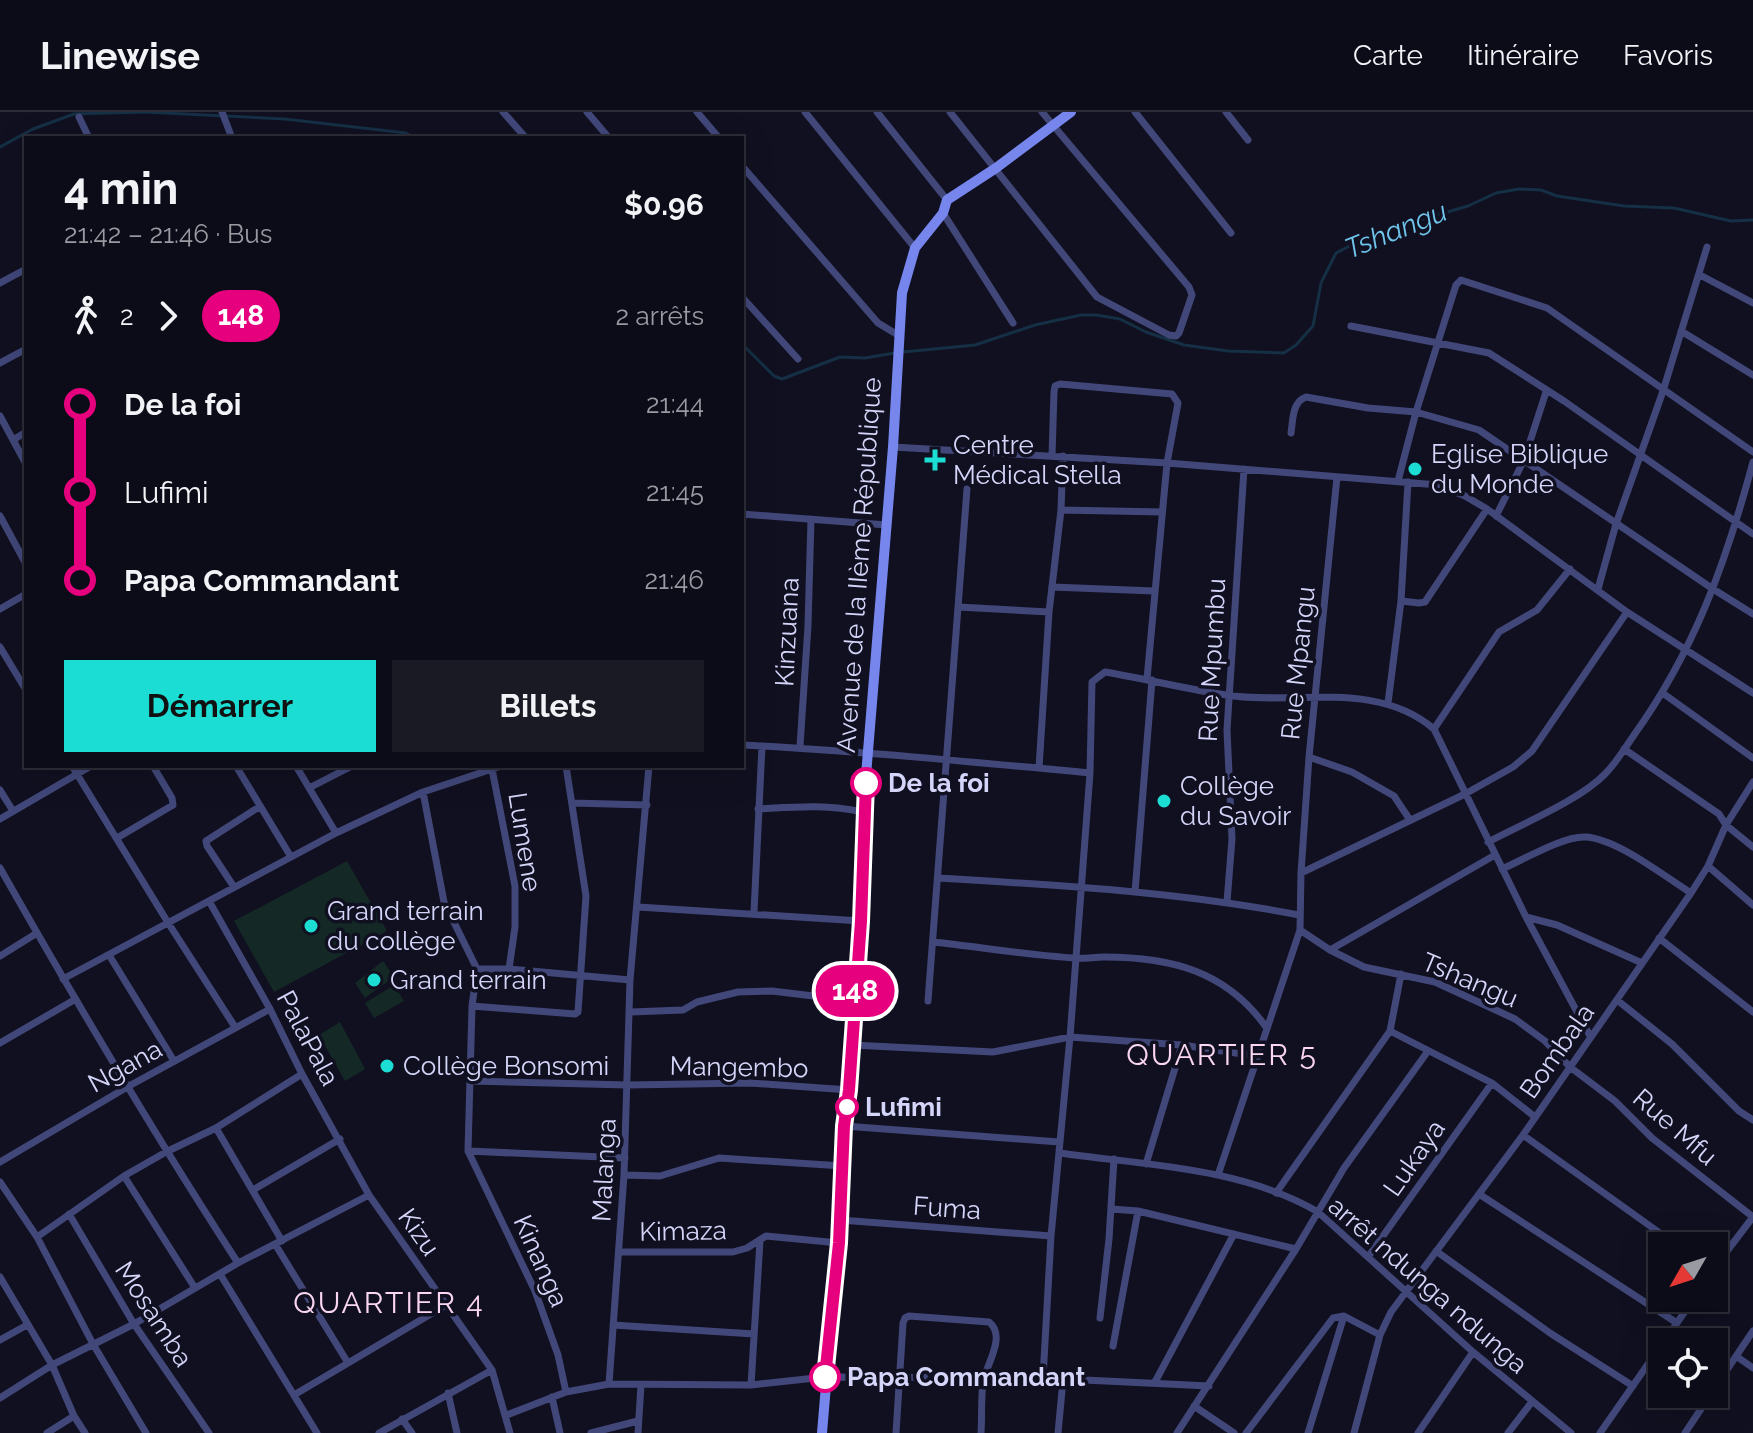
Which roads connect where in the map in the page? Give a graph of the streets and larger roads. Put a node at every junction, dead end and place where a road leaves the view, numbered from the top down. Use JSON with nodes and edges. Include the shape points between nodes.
{"nodes":[{"id":1,"x":222,"y":112,"type":"edge"},
{"id":2,"x":503,"y":112,"type":"edge"},
{"id":3,"x":587,"y":112,"type":"edge"},
{"id":4,"x":697,"y":112,"type":"edge"},
{"id":5,"x":805,"y":112,"type":"edge"},
{"id":6,"x":877,"y":112,"type":"edge"},
{"id":7,"x":950,"y":112,"type":"edge"},
{"id":8,"x":1042,"y":112,"type":"edge"},
{"id":9,"x":1071,"y":112,"type":"edge"},
{"id":10,"x":1135,"y":112,"type":"edge"},
{"id":11,"x":1226,"y":112,"type":"edge"},
{"id":12,"x":79,"y":117,"type":"dead end"},
{"id":13,"x":1053,"y":125,"type":"junction"},
{"id":14,"x":88,"y":136,"type":"edge"},
{"id":15,"x":231,"y":136,"type":"edge"},
{"id":16,"x":524,"y":136,"type":"edge"},
{"id":17,"x":607,"y":136,"type":"edge"},
{"id":18,"x":717,"y":136,"type":"edge"},
{"id":19,"x":1248,"y":140,"type":"dead end"},
{"id":20,"x":744,"y":168,"type":"edge"},
{"id":21,"x":996,"y":168,"type":"junction"},
{"id":22,"x":947,"y":200,"type":"junction"},
{"id":23,"x":943,"y":213,"type":"junction"},
{"id":24,"x":1231,"y":233,"type":"dead end"},
{"id":25,"x":1707,"y":247,"type":"dead end"},
{"id":26,"x":915,"y":248,"type":"junction"},
{"id":27,"x":24,"y":270,"type":"edge"},
{"id":28,"x":1700,"y":275,"type":"junction"},
{"id":29,"x":0,"y":283,"type":"edge"},
{"id":30,"x":744,"y":299,"type":"edge"},
{"id":31,"x":1753,"y":303,"type":"edge"},
{"id":32,"x":1013,"y":323,"type":"dead end"},
{"id":33,"x":1351,"y":326,"type":"dead end"},
{"id":34,"x":1681,"y":331,"type":"junction"},
{"id":35,"x":898,"y":335,"type":"junction"},
{"id":36,"x":1438,"y":344,"type":"junction"},
{"id":37,"x":24,"y":350,"type":"edge"},
{"id":38,"x":798,"y":359,"type":"dead end"},
{"id":39,"x":0,"y":363,"type":"edge"},
{"id":40,"x":1753,"y":375,"type":"edge"},
{"id":41,"x":1663,"y":391,"type":"junction"},
{"id":42,"x":1546,"y":392,"type":"junction"},
{"id":43,"x":1416,"y":412,"type":"junction"},
{"id":44,"x":0,"y":416,"type":"edge"},
{"id":45,"x":24,"y":433,"type":"edge"},
{"id":46,"x":1291,"y":433,"type":"dead end"},
{"id":47,"x":13,"y":440,"type":"junction"},
{"id":48,"x":893,"y":447,"type":"junction"},
{"id":49,"x":1753,"y":452,"type":"edge"},
{"id":50,"x":1640,"y":453,"type":"junction"},
{"id":51,"x":1052,"y":456,"type":"junction"},
{"id":52,"x":1063,"y":456,"type":"junction"},
{"id":53,"x":24,"y":460,"type":"edge"},
{"id":54,"x":1524,"y":460,"type":"junction"},
{"id":55,"x":1753,"y":462,"type":"edge"},
{"id":56,"x":1167,"y":463,"type":"junction"},
{"id":57,"x":1244,"y":469,"type":"junction"},
{"id":58,"x":1337,"y":477,"type":"junction"},
{"id":59,"x":1398,"y":481,"type":"junction"},
{"id":60,"x":1408,"y":482,"type":"junction"},
{"id":61,"x":967,"y":489,"type":"dead end"},
{"id":62,"x":1487,"y":509,"type":"junction"},
{"id":63,"x":1061,"y":510,"type":"junction"},
{"id":64,"x":1162,"y":512,"type":"junction"},
{"id":65,"x":744,"y":514,"type":"edge"},
{"id":66,"x":0,"y":516,"type":"edge"},
{"id":67,"x":1496,"y":516,"type":"junction"},
{"id":68,"x":811,"y":519,"type":"junction"},
{"id":69,"x":1737,"y":523,"type":"junction"},
{"id":70,"x":1616,"y":524,"type":"junction"},
{"id":71,"x":887,"y":525,"type":"junction"},
{"id":72,"x":1753,"y":534,"type":"edge"},
{"id":73,"x":24,"y":560,"type":"edge"},
{"id":74,"x":1570,"y":569,"type":"junction"},
{"id":75,"x":1052,"y":587,"type":"junction"},
{"id":76,"x":1598,"y":589,"type":"junction"},
{"id":77,"x":1713,"y":589,"type":"junction"},
{"id":78,"x":1154,"y":591,"type":"junction"},
{"id":79,"x":24,"y":595,"type":"edge"},
{"id":80,"x":1401,"y":601,"type":"junction"},
{"id":81,"x":958,"y":607,"type":"junction"},
{"id":82,"x":0,"y":609,"type":"edge"},
{"id":83,"x":1049,"y":612,"type":"junction"},
{"id":84,"x":1627,"y":612,"type":"junction"},
{"id":85,"x":1753,"y":614,"type":"edge"},
{"id":86,"x":0,"y":647,"type":"edge"},
{"id":87,"x":1686,"y":650,"type":"junction"},
{"id":88,"x":1149,"y":679,"type":"junction"},
{"id":89,"x":24,"y":687,"type":"edge"},
{"id":90,"x":1753,"y":693,"type":"edge"},
{"id":91,"x":1664,"y":694,"type":"junction"},
{"id":92,"x":1229,"y":696,"type":"junction"},
{"id":93,"x":1314,"y":697,"type":"junction"},
{"id":94,"x":1388,"y":703,"type":"junction"},
{"id":95,"x":1434,"y":729,"type":"junction"},
{"id":96,"x":744,"y":745,"type":"edge"},
{"id":97,"x":762,"y":746,"type":"junction"},
{"id":98,"x":800,"y":746,"type":"junction"},
{"id":99,"x":1624,"y":749,"type":"junction"},
{"id":100,"x":868,"y":754,"type":"junction"},
{"id":101,"x":1309,"y":757,"type":"junction"},
{"id":102,"x":948,"y":758,"type":"junction"},
{"id":103,"x":1753,"y":758,"type":"edge"},
{"id":104,"x":73,"y":768,"type":"edge"},
{"id":105,"x":88,"y":768,"type":"edge"},
{"id":106,"x":154,"y":768,"type":"edge"},
{"id":107,"x":237,"y":768,"type":"edge"},
{"id":108,"x":297,"y":768,"type":"edge"},
{"id":109,"x":348,"y":768,"type":"edge"},
{"id":110,"x":462,"y":768,"type":"edge"},
{"id":111,"x":493,"y":768,"type":"edge"},
{"id":112,"x":496,"y":768,"type":"edge"},
{"id":113,"x":566,"y":768,"type":"edge"},
{"id":114,"x":649,"y":768,"type":"edge"},
{"id":115,"x":1039,"y":768,"type":"junction"},
{"id":116,"x":1090,"y":773,"type":"junction"},
{"id":117,"x":77,"y":774,"type":"junction"},
{"id":118,"x":466,"y":777,"type":"junction"},
{"id":119,"x":1753,"y":782,"type":"edge"},
{"id":120,"x":309,"y":788,"type":"junction"},
{"id":121,"x":0,"y":790,"type":"edge"},
{"id":122,"x":423,"y":792,"type":"junction"},
{"id":123,"x":1465,"y":794,"type":"junction"},
{"id":124,"x":572,"y":803,"type":"junction"},
{"id":125,"x":647,"y":805,"type":"junction"},
{"id":126,"x":259,"y":807,"type":"junction"},
{"id":127,"x":758,"y":809,"type":"junction"},
{"id":128,"x":13,"y":811,"type":"junction"},
{"id":129,"x":863,"y":812,"type":"junction"},
{"id":130,"x":0,"y":819,"type":"edge"},
{"id":131,"x":1410,"y":820,"type":"junction"},
{"id":132,"x":1726,"y":825,"type":"junction"},
{"id":133,"x":336,"y":833,"type":"junction"},
{"id":134,"x":117,"y":838,"type":"junction"},
{"id":135,"x":1488,"y":842,"type":"junction"},
{"id":136,"x":1753,"y":847,"type":"edge"},
{"id":137,"x":1495,"y":855,"type":"junction"},
{"id":138,"x":291,"y":857,"type":"junction"},
{"id":139,"x":1708,"y":866,"type":"junction"},
{"id":140,"x":0,"y":868,"type":"edge"},
{"id":141,"x":1502,"y":869,"type":"junction"},
{"id":142,"x":1301,"y":873,"type":"junction"},
{"id":143,"x":938,"y":878,"type":"junction"},
{"id":144,"x":234,"y":887,"type":"junction"},
{"id":145,"x":1081,"y":887,"type":"junction"},
{"id":146,"x":1135,"y":892,"type":"junction"},
{"id":147,"x":1691,"y":893,"type":"junction"},
{"id":148,"x":209,"y":901,"type":"junction"},
{"id":149,"x":1227,"y":902,"type":"junction"},
{"id":150,"x":1753,"y":905,"type":"edge"},
{"id":151,"x":638,"y":907,"type":"junction"},
{"id":152,"x":754,"y":912,"type":"junction"},
{"id":153,"x":1299,"y":915,"type":"junction"},
{"id":154,"x":1526,"y":917,"type":"junction"},
{"id":155,"x":167,"y":921,"type":"junction"},
{"id":156,"x":861,"y":921,"type":"junction"},
{"id":157,"x":1300,"y":930,"type":"junction"},
{"id":158,"x":37,"y":933,"type":"junction"},
{"id":159,"x":1659,"y":938,"type":"junction"},
{"id":160,"x":933,"y":942,"type":"junction"},
{"id":161,"x":1330,"y":950,"type":"junction"},
{"id":162,"x":109,"y":955,"type":"junction"},
{"id":163,"x":0,"y":956,"type":"edge"},
{"id":164,"x":1076,"y":958,"type":"junction"},
{"id":165,"x":1642,"y":963,"type":"junction"},
{"id":166,"x":477,"y":969,"type":"junction"},
{"id":167,"x":509,"y":969,"type":"junction"},
{"id":168,"x":1401,"y":974,"type":"junction"},
{"id":169,"x":581,"y":976,"type":"junction"},
{"id":170,"x":63,"y":979,"type":"junction"},
{"id":171,"x":630,"y":980,"type":"junction"},
{"id":172,"x":74,"y":1000,"type":"junction"},
{"id":173,"x":1617,"y":1000,"type":"junction"},
{"id":174,"x":855,"y":1001,"type":"junction"},
{"id":175,"x":928,"y":1001,"type":"dead end"},
{"id":176,"x":472,"y":1006,"type":"junction"},
{"id":177,"x":270,"y":1009,"type":"junction"},
{"id":178,"x":631,"y":1012,"type":"junction"},
{"id":179,"x":1753,"y":1012,"type":"edge"},
{"id":180,"x":235,"y":1027,"type":"junction"},
{"id":181,"x":1266,"y":1027,"type":"junction"},
{"id":182,"x":1390,"y":1031,"type":"junction"},
{"id":183,"x":1590,"y":1036,"type":"junction"},
{"id":184,"x":1070,"y":1037,"type":"junction"},
{"id":185,"x":0,"y":1043,"type":"edge"},
{"id":186,"x":852,"y":1045,"type":"junction"},
{"id":187,"x":1182,"y":1045,"type":"junction"},
{"id":188,"x":1428,"y":1051,"type":"junction"},
{"id":189,"x":1256,"y":1056,"type":"junction"},
{"id":190,"x":174,"y":1061,"type":"junction"},
{"id":191,"x":1570,"y":1067,"type":"junction"},
{"id":192,"x":302,"y":1074,"type":"junction"},
{"id":193,"x":472,"y":1081,"type":"junction"},
{"id":194,"x":1492,"y":1083,"type":"junction"},
{"id":195,"x":628,"y":1085,"type":"junction"},
{"id":196,"x":129,"y":1086,"type":"junction"},
{"id":197,"x":849,"y":1090,"type":"junction"},
{"id":198,"x":1535,"y":1117,"type":"junction"},
{"id":199,"x":1753,"y":1120,"type":"edge"},
{"id":200,"x":844,"y":1126,"type":"junction"},
{"id":201,"x":216,"y":1128,"type":"junction"},
{"id":202,"x":1523,"y":1135,"type":"junction"},
{"id":203,"x":340,"y":1139,"type":"junction"},
{"id":204,"x":1059,"y":1142,"type":"junction"},
{"id":205,"x":468,"y":1151,"type":"junction"},
{"id":206,"x":166,"y":1152,"type":"junction"},
{"id":207,"x":1059,"y":1153,"type":"junction"},
{"id":208,"x":625,"y":1158,"type":"junction"},
{"id":209,"x":1114,"y":1159,"type":"junction"},
{"id":210,"x":0,"y":1162,"type":"edge"},
{"id":211,"x":1146,"y":1164,"type":"junction"},
{"id":212,"x":843,"y":1166,"type":"junction"},
{"id":213,"x":624,"y":1175,"type":"junction"},
{"id":214,"x":1218,"y":1175,"type":"junction"},
{"id":215,"x":124,"y":1176,"type":"junction"},
{"id":216,"x":0,"y":1182,"type":"edge"},
{"id":217,"x":253,"y":1190,"type":"junction"},
{"id":218,"x":1276,"y":1193,"type":"junction"},
{"id":219,"x":1479,"y":1194,"type":"junction"},
{"id":220,"x":369,"y":1195,"type":"junction"},
{"id":221,"x":1111,"y":1209,"type":"junction"},
{"id":222,"x":1138,"y":1211,"type":"junction"},
{"id":223,"x":1318,"y":1212,"type":"junction"},
{"id":224,"x":69,"y":1214,"type":"junction"},
{"id":225,"x":1753,"y":1217,"type":"edge"},
{"id":226,"x":840,"y":1220,"type":"junction"},
{"id":227,"x":1658,"y":1232,"type":"edge"},
{"id":228,"x":1234,"y":1234,"type":"junction"},
{"id":229,"x":1051,"y":1236,"type":"junction"},
{"id":230,"x":37,"y":1237,"type":"junction"},
{"id":231,"x":760,"y":1241,"type":"junction"},
{"id":232,"x":278,"y":1242,"type":"junction"},
{"id":233,"x":839,"y":1243,"type":"junction"},
{"id":234,"x":1296,"y":1249,"type":"junction"},
{"id":235,"x":1728,"y":1250,"type":"edge"},
{"id":236,"x":1436,"y":1251,"type":"junction"},
{"id":237,"x":620,"y":1252,"type":"junction"},
{"id":238,"x":1368,"y":1257,"type":"junction"},
{"id":239,"x":238,"y":1263,"type":"junction"},
{"id":240,"x":220,"y":1274,"type":"junction"},
{"id":241,"x":0,"y":1277,"type":"edge"},
{"id":242,"x":195,"y":1288,"type":"junction"},
{"id":243,"x":1406,"y":1290,"type":"junction"},
{"id":244,"x":446,"y":1305,"type":"junction"},
{"id":245,"x":1684,"y":1312,"type":"edge"},
{"id":246,"x":1344,"y":1316,"type":"junction"},
{"id":247,"x":1100,"y":1318,"type":"dead end"},
{"id":248,"x":1677,"y":1323,"type":"junction"},
{"id":249,"x":134,"y":1324,"type":"junction"},
{"id":250,"x":27,"y":1325,"type":"junction"},
{"id":251,"x":613,"y":1325,"type":"junction"},
{"id":252,"x":1674,"y":1328,"type":"edge"},
{"id":253,"x":1753,"y":1331,"type":"edge"},
{"id":254,"x":754,"y":1334,"type":"junction"},
{"id":255,"x":1380,"y":1335,"type":"junction"},
{"id":256,"x":0,"y":1340,"type":"edge"},
{"id":257,"x":93,"y":1344,"type":"junction"},
{"id":258,"x":1113,"y":1346,"type":"dead end"},
{"id":259,"x":1473,"y":1352,"type":"junction"},
{"id":260,"x":1736,"y":1356,"type":"junction"},
{"id":261,"x":348,"y":1363,"type":"junction"},
{"id":262,"x":1648,"y":1364,"type":"edge"},
{"id":263,"x":52,"y":1365,"type":"junction"},
{"id":264,"x":1728,"y":1368,"type":"edge"},
{"id":265,"x":1753,"y":1368,"type":"edge"},
{"id":266,"x":492,"y":1370,"type":"junction"},
{"id":267,"x":825,"y":1377,"type":"junction"},
{"id":268,"x":899,"y":1377,"type":"junction"},
{"id":269,"x":984,"y":1378,"type":"junction"},
{"id":270,"x":1043,"y":1378,"type":"junction"},
{"id":271,"x":1063,"y":1380,"type":"junction"},
{"id":272,"x":1155,"y":1382,"type":"junction"},
{"id":273,"x":609,"y":1384,"type":"junction"},
{"id":274,"x":641,"y":1385,"type":"junction"},
{"id":275,"x":751,"y":1385,"type":"junction"},
{"id":276,"x":1209,"y":1386,"type":"junction"},
{"id":277,"x":1633,"y":1386,"type":"junction"},
{"id":278,"x":566,"y":1392,"type":"junction"},
{"id":279,"x":448,"y":1393,"type":"junction"},
{"id":280,"x":294,"y":1395,"type":"junction"},
{"id":281,"x":552,"y":1397,"type":"junction"},
{"id":282,"x":0,"y":1398,"type":"edge"},
{"id":283,"x":1531,"y":1403,"type":"junction"},
{"id":284,"x":1194,"y":1406,"type":"junction"},
{"id":285,"x":1701,"y":1408,"type":"edge"},
{"id":286,"x":507,"y":1415,"type":"junction"},
{"id":287,"x":74,"y":1416,"type":"junction"},
{"id":288,"x":402,"y":1419,"type":"junction"},
{"id":289,"x":638,"y":1421,"type":"junction"},
{"id":290,"x":47,"y":1433,"type":"edge"},
{"id":291,"x":85,"y":1433,"type":"edge"},
{"id":292,"x":146,"y":1433,"type":"edge"},
{"id":293,"x":209,"y":1433,"type":"edge"},
{"id":294,"x":317,"y":1433,"type":"edge"},
{"id":295,"x":379,"y":1433,"type":"edge"},
{"id":296,"x":412,"y":1433,"type":"edge"},
{"id":297,"x":457,"y":1433,"type":"edge"},
{"id":298,"x":510,"y":1433,"type":"edge"},
{"id":299,"x":560,"y":1433,"type":"edge"},
{"id":300,"x":591,"y":1433,"type":"edge"},
{"id":301,"x":638,"y":1433,"type":"edge"},
{"id":302,"x":822,"y":1433,"type":"edge"},
{"id":303,"x":896,"y":1433,"type":"edge"},
{"id":304,"x":981,"y":1433,"type":"edge"},
{"id":305,"x":1058,"y":1433,"type":"edge"},
{"id":306,"x":1177,"y":1433,"type":"edge"},
{"id":307,"x":1234,"y":1433,"type":"edge"},
{"id":308,"x":1246,"y":1433,"type":"edge"},
{"id":309,"x":1308,"y":1433,"type":"edge"},
{"id":310,"x":1354,"y":1433,"type":"edge"},
{"id":311,"x":1418,"y":1433,"type":"edge"},
{"id":312,"x":1508,"y":1433,"type":"edge"},
{"id":313,"x":1571,"y":1433,"type":"edge"},
{"id":314,"x":1600,"y":1433,"type":"edge"},
{"id":315,"x":1685,"y":1433,"type":"edge"}],
"edges":[{"from":1,"to":15,"type":"street"},
{"from":2,"to":16,"type":"street"},
{"from":3,"to":17,"type":"street"},
{"from":4,"to":18,"type":"street"},
{"from":5,"to":26,"type":"street"},
{"from":6,"to":22,"type":"street"},
{"from":7,"to":21,"type":"street"},
{"from":8,"to":13,"type":"street"},
{"from":9,"to":13,"type":"street"},
{"from":10,"to":24,"type":"street"},
{"from":11,"to":19,"type":"street"},
{"from":12,"to":14,"type":"street"},
{"from":13,"to":21,"type":"street"},
{"from":13,"to":21,"type":"street","via":[[1189,287],[1192,295],[1176,336],[1097,297]]},
{"from":20,"to":35,"type":"street","via":[[878,323]]},
{"from":21,"to":22,"type":"street"},
{"from":22,"to":23,"type":"street","name":"Avenue de la IIème République"},
{"from":23,"to":26,"type":"street","name":"Avenue de la IIème République"},
{"from":23,"to":32,"type":"street"},
{"from":25,"to":28,"type":"street"},
{"from":26,"to":35,"type":"street","name":"Avenue de la IIème République","via":[[902,293]]},
{"from":27,"to":29,"type":"street"},
{"from":28,"to":31,"type":"street"},
{"from":28,"to":34,"type":"street"},
{"from":30,"to":38,"type":"street"},
{"from":33,"to":36,"type":"street"},
{"from":34,"to":40,"type":"street"},
{"from":34,"to":41,"type":"street"},
{"from":35,"to":48,"type":"street","name":"Avenue de la IIème République"},
{"from":36,"to":41,"type":"street","via":[[1461,280],[1547,308]]},
{"from":36,"to":42,"type":"street","via":[[1489,353]]},
{"from":36,"to":43,"type":"street"},
{"from":37,"to":39,"type":"street"},
{"from":41,"to":49,"type":"street"},
{"from":41,"to":50,"type":"street"},
{"from":42,"to":50,"type":"street"},
{"from":42,"to":54,"type":"street"},
{"from":43,"to":46,"type":"street","via":[[1306,397],[1296,405]]},
{"from":43,"to":54,"type":"street","via":[[1479,430]]},
{"from":43,"to":59,"type":"street"},
{"from":44,"to":47,"type":"street"},
{"from":45,"to":47,"type":"street"},
{"from":47,"to":53,"type":"street"},
{"from":48,"to":51,"type":"street"},
{"from":48,"to":71,"type":"street","name":"Avenue de la IIème République"},
{"from":50,"to":69,"type":"street"},
{"from":50,"to":70,"type":"street"},
{"from":51,"to":52,"type":"street"},
{"from":51,"to":56,"type":"street","via":[[1055,386],[1066,383],[1176,397]]},
{"from":52,"to":56,"type":"street"},
{"from":52,"to":63,"type":"street"},
{"from":54,"to":67,"type":"street"},
{"from":54,"to":70,"type":"street"},
{"from":55,"to":69,"type":"street"},
{"from":56,"to":57,"type":"street"},
{"from":56,"to":64,"type":"street"},
{"from":57,"to":58,"type":"street"},
{"from":57,"to":92,"type":"street","name":"Rue Mpumbu"},
{"from":58,"to":59,"type":"street"},
{"from":58,"to":93,"type":"street","name":"Rue Mpangu"},
{"from":59,"to":60,"type":"street"},
{"from":60,"to":62,"type":"street","via":[[1452,490]]},
{"from":60,"to":80,"type":"street"},
{"from":61,"to":81,"type":"street"},
{"from":62,"to":67,"type":"street"},
{"from":62,"to":80,"type":"street","via":[[1425,602]]},
{"from":63,"to":64,"type":"street"},
{"from":63,"to":75,"type":"street"},
{"from":64,"to":78,"type":"street"},
{"from":65,"to":68,"type":"street"},
{"from":66,"to":73,"type":"street"},
{"from":67,"to":74,"type":"street"},
{"from":68,"to":71,"type":"street"},
{"from":68,"to":98,"type":"street","name":"Kinzuana"},
{"from":69,"to":72,"type":"street"},
{"from":69,"to":77,"type":"street"},
{"from":70,"to":76,"type":"street"},
{"from":70,"to":77,"type":"street"},
{"from":71,"to":100,"type":"street","name":"Avenue de la IIème République"},
{"from":74,"to":76,"type":"street"},
{"from":74,"to":95,"type":"street","via":[[1537,610],[1499,632]]},
{"from":75,"to":78,"type":"street"},
{"from":75,"to":83,"type":"street"},
{"from":76,"to":84,"type":"street"},
{"from":77,"to":85,"type":"street"},
{"from":77,"to":87,"type":"street"},
{"from":78,"to":88,"type":"street"},
{"from":79,"to":82,"type":"street"},
{"from":80,"to":94,"type":"street"},
{"from":81,"to":83,"type":"street"},
{"from":81,"to":102,"type":"street"},
{"from":83,"to":115,"type":"street"},
{"from":84,"to":87,"type":"street"},
{"from":84,"to":123,"type":"street","via":[[1532,751]]},
{"from":86,"to":89,"type":"street"},
{"from":87,"to":90,"type":"street"},
{"from":87,"to":91,"type":"street"},
{"from":88,"to":92,"type":"street"},
{"from":88,"to":116,"type":"street","via":[[1105,672],[1092,682]]},
{"from":88,"to":146,"type":"street"},
{"from":91,"to":99,"type":"street"},
{"from":91,"to":103,"type":"street"},
{"from":92,"to":93,"type":"street"},
{"from":92,"to":149,"type":"street","name":"Rue Mpumbu","via":[[1226,755],[1232,839]]},
{"from":93,"to":94,"type":"street"},
{"from":93,"to":101,"type":"street","name":"Rue Mpangu"},
{"from":94,"to":95,"type":"street"},
{"from":95,"to":123,"type":"street"},
{"from":96,"to":97,"type":"street"},
{"from":97,"to":98,"type":"street"},
{"from":97,"to":127,"type":"street"},
{"from":98,"to":100,"type":"street"},
{"from":99,"to":132,"type":"street","via":[[1719,814]]},
{"from":99,"to":135,"type":"street","via":[[1587,788]]},
{"from":100,"to":102,"type":"street"},
{"from":100,"to":129,"type":"street","name":"Avenue de la IIème République"},
{"from":101,"to":131,"type":"street","via":[[1352,772],[1394,796]]},
{"from":101,"to":142,"type":"street","name":"Rue Mpangu"},
{"from":102,"to":115,"type":"street"},
{"from":102,"to":143,"type":"street"},
{"from":104,"to":117,"type":"street"},
{"from":105,"to":117,"type":"street"},
{"from":106,"to":134,"type":"street","via":[[173,805]]},
{"from":107,"to":126,"type":"street"},
{"from":108,"to":120,"type":"street"},
{"from":109,"to":120,"type":"street"},
{"from":110,"to":118,"type":"street"},
{"from":111,"to":118,"type":"street"},
{"from":112,"to":167,"type":"street","name":"Lumene","via":[[515,886]]},
{"from":113,"to":124,"type":"street"},
{"from":114,"to":125,"type":"street","name":"Malanga"},
{"from":115,"to":116,"type":"street"},
{"from":116,"to":145,"type":"street"},
{"from":117,"to":128,"type":"street"},
{"from":117,"to":134,"type":"street"},
{"from":118,"to":122,"type":"street"},
{"from":119,"to":132,"type":"street","name":"Bombala"},
{"from":120,"to":133,"type":"street"},
{"from":121,"to":128,"type":"street"},
{"from":122,"to":133,"type":"street"},
{"from":122,"to":166,"type":"street","via":[[444,902]]},
{"from":123,"to":131,"type":"street"},
{"from":123,"to":135,"type":"street"},
{"from":124,"to":125,"type":"street","name":"Lumene"},
{"from":124,"to":169,"type":"street","via":[[586,896]]},
{"from":125,"to":151,"type":"street","name":"Malanga"},
{"from":126,"to":138,"type":"street"},
{"from":126,"to":144,"type":"street","via":[[206,841]]},
{"from":127,"to":129,"type":"street","via":[[804,805]]},
{"from":127,"to":152,"type":"street"},
{"from":128,"to":130,"type":"street"},
{"from":129,"to":156,"type":"street","name":"Avenue de la IIème République"},
{"from":131,"to":142,"type":"street"},
{"from":132,"to":136,"type":"street"},
{"from":132,"to":139,"type":"street","name":"Bombala"},
{"from":133,"to":138,"type":"street"},
{"from":134,"to":155,"type":"street"},
{"from":135,"to":137,"type":"street"},
{"from":137,"to":141,"type":"street"},
{"from":137,"to":161,"type":"street"},
{"from":138,"to":144,"type":"street"},
{"from":139,"to":147,"type":"street","name":"Bombala"},
{"from":139,"to":150,"type":"street"},
{"from":140,"to":158,"type":"street"},
{"from":141,"to":147,"type":"street","via":[[1583,837],[1618,848]]},
{"from":141,"to":154,"type":"street"},
{"from":142,"to":153,"type":"street","name":"Rue Mpangu"},
{"from":143,"to":145,"type":"street"},
{"from":143,"to":160,"type":"street"},
{"from":144,"to":148,"type":"street"},
{"from":145,"to":146,"type":"street"},
{"from":145,"to":164,"type":"street"},
{"from":146,"to":149,"type":"street"},
{"from":147,"to":159,"type":"street","name":"Bombala"},
{"from":148,"to":155,"type":"street"},
{"from":148,"to":177,"type":"street","name":"PalaPala"},
{"from":149,"to":153,"type":"street"},
{"from":151,"to":152,"type":"street"},
{"from":151,"to":171,"type":"street","name":"Malanga"},
{"from":152,"to":156,"type":"street"},
{"from":153,"to":157,"type":"street","name":"Rue Mpangu"},
{"from":154,"to":165,"type":"street"},
{"from":154,"to":183,"type":"street"},
{"from":155,"to":162,"type":"street"},
{"from":155,"to":180,"type":"street"},
{"from":156,"to":174,"type":"street","name":"Avenue de la IIème République"},
{"from":157,"to":161,"type":"street","name":"Tshangu"},
{"from":157,"to":181,"type":"street","name":"Rue Mpangu"},
{"from":158,"to":163,"type":"street"},
{"from":158,"to":170,"type":"street"},
{"from":159,"to":165,"type":"street","name":"Bombala"},
{"from":159,"to":179,"type":"street"},
{"from":160,"to":164,"type":"street"},
{"from":160,"to":175,"type":"street"},
{"from":161,"to":168,"type":"street","name":"Tshangu","via":[[1364,967]]},
{"from":162,"to":170,"type":"street"},
{"from":162,"to":190,"type":"street"},
{"from":164,"to":181,"type":"street","via":[[1186,967],[1215,979],[1246,1002]]},
{"from":164,"to":184,"type":"street"},
{"from":165,"to":173,"type":"street","name":"Bombala"},
{"from":166,"to":167,"type":"street"},
{"from":166,"to":176,"type":"street","name":"Kinanga"},
{"from":167,"to":169,"type":"street"},
{"from":168,"to":182,"type":"street"},
{"from":168,"to":191,"type":"street","name":"Tshangu","via":[[1435,982],[1515,1019]]},
{"from":169,"to":171,"type":"street"},
{"from":169,"to":176,"type":"street","via":[[575,1014]]},
{"from":170,"to":172,"type":"street"},
{"from":171,"to":178,"type":"street","name":"Malanga"},
{"from":172,"to":185,"type":"street"},
{"from":172,"to":196,"type":"street"},
{"from":173,"to":183,"type":"street","name":"Bombala"},
{"from":173,"to":199,"type":"street"},
{"from":174,"to":178,"type":"street","via":[[738,992],[683,1010]]},
{"from":174,"to":186,"type":"street","name":"Avenue de la IIème République"},
{"from":176,"to":193,"type":"street","name":"Kinanga"},
{"from":177,"to":180,"type":"street","name":"Ngana"},
{"from":177,"to":192,"type":"street","name":"PalaPala"},
{"from":178,"to":195,"type":"street","name":"Malanga"},
{"from":180,"to":190,"type":"street","name":"Ngana"},
{"from":181,"to":189,"type":"street","name":"Rue Mpangu"},
{"from":182,"to":188,"type":"street"},
{"from":182,"to":218,"type":"street"},
{"from":183,"to":191,"type":"street","name":"Bombala"},
{"from":184,"to":186,"type":"street","via":[[993,1052]]},
{"from":184,"to":187,"type":"street"},
{"from":184,"to":204,"type":"street"},
{"from":186,"to":197,"type":"street","name":"Avenue de la IIème République"},
{"from":187,"to":189,"type":"street"},
{"from":187,"to":211,"type":"street"},
{"from":188,"to":194,"type":"street"},
{"from":188,"to":223,"type":"street"},
{"from":189,"to":214,"type":"street","name":"Rue Mpangu"},
{"from":190,"to":196,"type":"street","name":"Ngana"},
{"from":191,"to":198,"type":"street","name":"Bombala"},
{"from":191,"to":225,"type":"street","name":"Rue Mfu"},
{"from":192,"to":201,"type":"street"},
{"from":192,"to":203,"type":"street","name":"PalaPala"},
{"from":193,"to":195,"type":"street"},
{"from":193,"to":205,"type":"street","name":"Kinanga"},
{"from":194,"to":198,"type":"street"},
{"from":194,"to":238,"type":"street","name":"Lukaya"},
{"from":195,"to":197,"type":"street","name":"Mangembo","via":[[750,1083]]},
{"from":195,"to":208,"type":"street","name":"Malanga"},
{"from":196,"to":206,"type":"street"},
{"from":196,"to":210,"type":"street","name":"Ngana"},
{"from":197,"to":200,"type":"street","name":"Avenue de la IIème République"},
{"from":198,"to":202,"type":"street","name":"Bombala"},
{"from":200,"to":204,"type":"street"},
{"from":200,"to":212,"type":"street","name":"Avenue de la IIème République"},
{"from":201,"to":206,"type":"street"},
{"from":201,"to":217,"type":"street"},
{"from":202,"to":219,"type":"street","name":"Bombala"},
{"from":202,"to":227,"type":"street"},
{"from":203,"to":217,"type":"street"},
{"from":203,"to":220,"type":"street","name":"PalaPala"},
{"from":204,"to":207,"type":"street"},
{"from":205,"to":208,"type":"street"},
{"from":205,"to":278,"type":"street","name":"Kinanga","via":[[535,1291]]},
{"from":206,"to":215,"type":"street"},
{"from":206,"to":239,"type":"street"},
{"from":207,"to":209,"type":"street","name":"arrêt ndunga ndunga"},
{"from":207,"to":229,"type":"street"},
{"from":208,"to":213,"type":"street","name":"Malanga"},
{"from":209,"to":211,"type":"street","name":"arrêt ndunga ndunga"},
{"from":209,"to":221,"type":"street"},
{"from":211,"to":214,"type":"street","name":"arrêt ndunga ndunga"},
{"from":212,"to":213,"type":"street","via":[[719,1158],[660,1176]]},
{"from":212,"to":226,"type":"street","name":"Avenue de la IIème République"},
{"from":213,"to":237,"type":"street","name":"Malanga"},
{"from":214,"to":218,"type":"street","name":"arrêt ndunga ndunga"},
{"from":215,"to":224,"type":"street"},
{"from":215,"to":242,"type":"street"},
{"from":216,"to":230,"type":"street"},
{"from":217,"to":232,"type":"street"},
{"from":218,"to":223,"type":"street","name":"arrêt ndunga ndunga"},
{"from":219,"to":236,"type":"street","name":"Bombala"},
{"from":219,"to":248,"type":"street"},
{"from":220,"to":232,"type":"street"},
{"from":220,"to":244,"type":"street","name":"Kizu"},
{"from":221,"to":222,"type":"street"},
{"from":221,"to":247,"type":"street"},
{"from":222,"to":228,"type":"street"},
{"from":222,"to":258,"type":"street"},
{"from":223,"to":234,"type":"street"},
{"from":223,"to":238,"type":"street","name":"arrêt ndunga ndunga"},
{"from":224,"to":230,"type":"street"},
{"from":224,"to":249,"type":"street","name":"Mosamba"},
{"from":225,"to":235,"type":"street"},
{"from":226,"to":229,"type":"street","name":"Fuma"},
{"from":226,"to":233,"type":"street","name":"Avenue de la IIème République"},
{"from":228,"to":234,"type":"street"},
{"from":228,"to":272,"type":"street"},
{"from":229,"to":270,"type":"street"},
{"from":230,"to":257,"type":"street"},
{"from":231,"to":233,"type":"street","name":"Kimaza","via":[[766,1236]]},
{"from":231,"to":237,"type":"street","name":"Kimaza","via":[[733,1252]]},
{"from":231,"to":254,"type":"street"},
{"from":232,"to":239,"type":"street"},
{"from":232,"to":261,"type":"street"},
{"from":233,"to":267,"type":"street","name":"Avenue de la IIème République"},
{"from":234,"to":276,"type":"street"},
{"from":236,"to":243,"type":"street","name":"Bombala"},
{"from":236,"to":277,"type":"street"},
{"from":237,"to":251,"type":"street","name":"Malanga"},
{"from":238,"to":243,"type":"street","name":"arrêt ndunga ndunga"},
{"from":239,"to":240,"type":"street"},
{"from":240,"to":242,"type":"street"},
{"from":240,"to":280,"type":"street"},
{"from":241,"to":250,"type":"street"},
{"from":242,"to":249,"type":"street"},
{"from":243,"to":255,"type":"street","name":"Bombala"},
{"from":243,"to":259,"type":"street","name":"arrêt ndunga ndunga"},
{"from":244,"to":261,"type":"street"},
{"from":244,"to":266,"type":"street","name":"Kizu"},
{"from":245,"to":248,"type":"street"},
{"from":246,"to":255,"type":"street"},
{"from":246,"to":308,"type":"street","via":[[1329,1322]]},
{"from":246,"to":309,"type":"street"},
{"from":248,"to":252,"type":"street"},
{"from":249,"to":257,"type":"street"},
{"from":249,"to":293,"type":"street","name":"Mosamba"},
{"from":250,"to":256,"type":"street"},
{"from":250,"to":263,"type":"street"},
{"from":251,"to":254,"type":"street"},
{"from":251,"to":273,"type":"street","name":"Malanga"},
{"from":253,"to":260,"type":"street"},
{"from":254,"to":275,"type":"street"},
{"from":255,"to":310,"type":"street","name":"Bombala"},
{"from":257,"to":263,"type":"street"},
{"from":257,"to":292,"type":"street"},
{"from":259,"to":283,"type":"street","name":"arrêt ndunga ndunga"},
{"from":259,"to":311,"type":"street"},
{"from":260,"to":264,"type":"street"},
{"from":260,"to":265,"type":"street"},
{"from":261,"to":280,"type":"street"},
{"from":262,"to":277,"type":"street"},
{"from":263,"to":282,"type":"street"},
{"from":263,"to":287,"type":"street"},
{"from":266,"to":279,"type":"street"},
{"from":266,"to":286,"type":"street","name":"Kizu"},
{"from":267,"to":268,"type":"street"},
{"from":267,"to":275,"type":"street"},
{"from":267,"to":302,"type":"street","name":"Avenue de la IIème République"},
{"from":268,"to":269,"type":"street"},
{"from":268,"to":269,"type":"street","via":[[909,1316],[989,1322],[996,1331]]},
{"from":268,"to":303,"type":"street"},
{"from":269,"to":270,"type":"street"},
{"from":269,"to":304,"type":"street"},
{"from":270,"to":271,"type":"street"},
{"from":271,"to":272,"type":"street"},
{"from":271,"to":305,"type":"street"},
{"from":272,"to":276,"type":"street"},
{"from":273,"to":274,"type":"street"},
{"from":273,"to":278,"type":"street"},
{"from":274,"to":275,"type":"street"},
{"from":274,"to":289,"type":"street"},
{"from":276,"to":284,"type":"street"},
{"from":277,"to":314,"type":"street"},
{"from":278,"to":281,"type":"street"},
{"from":279,"to":288,"type":"street"},
{"from":279,"to":297,"type":"street"},
{"from":280,"to":294,"type":"street"},
{"from":281,"to":286,"type":"street"},
{"from":281,"to":299,"type":"street"},
{"from":283,"to":312,"type":"street"},
{"from":283,"to":313,"type":"street","name":"arrêt ndunga ndunga"},
{"from":284,"to":306,"type":"street"},
{"from":284,"to":307,"type":"street"},
{"from":285,"to":315,"type":"street"},
{"from":286,"to":298,"type":"street","name":"Kizu"},
{"from":287,"to":290,"type":"street"},
{"from":287,"to":291,"type":"street"},
{"from":288,"to":295,"type":"street"},
{"from":288,"to":296,"type":"street"},
{"from":289,"to":300,"type":"street"},
{"from":289,"to":301,"type":"street"}]}
